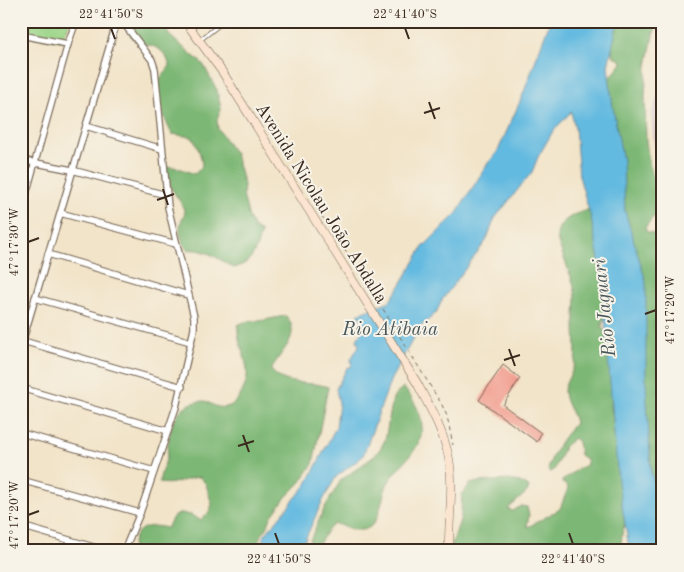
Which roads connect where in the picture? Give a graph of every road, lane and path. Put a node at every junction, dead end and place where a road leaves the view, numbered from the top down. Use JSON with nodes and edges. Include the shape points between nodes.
{"nodes":[{"id":1,"x":26,"y":21,"type":"edge"},
{"id":2,"x":76,"y":21,"type":"edge"},
{"id":3,"x":116,"y":21,"type":"edge"},
{"id":4,"x":122,"y":21,"type":"edge"},
{"id":5,"x":185,"y":21,"type":"edge"},
{"id":6,"x":224,"y":21,"type":"edge"},
{"id":7,"x":21,"y":37,"type":"edge"},
{"id":8,"x":200,"y":40,"type":"junction"},
{"id":9,"x":68,"y":44,"type":"junction"},
{"id":10,"x":86,"y":126,"type":"junction"},
{"id":11,"x":162,"y":149,"type":"junction"},
{"id":12,"x":21,"y":160,"type":"edge"},
{"id":13,"x":36,"y":162,"type":"junction"},
{"id":14,"x":72,"y":170,"type":"junction"},
{"id":15,"x":166,"y":195,"type":"junction"},
{"id":16,"x":21,"y":212,"type":"edge"},
{"id":17,"x":60,"y":213,"type":"junction"},
{"id":18,"x":176,"y":244,"type":"junction"},
{"id":19,"x":48,"y":254,"type":"junction"},
{"id":20,"x":359,"y":270,"type":"dead end"},
{"id":21,"x":188,"y":295,"type":"junction"},
{"id":22,"x":35,"y":298,"type":"junction"},
{"id":23,"x":191,"y":342,"type":"junction"},
{"id":24,"x":22,"y":343,"type":"edge"},
{"id":25,"x":426,"y":378,"type":"dead end"},
{"id":26,"x":182,"y":387,"type":"junction"},
{"id":27,"x":21,"y":388,"type":"edge"},
{"id":28,"x":168,"y":431,"type":"junction"},
{"id":29,"x":21,"y":433,"type":"edge"},
{"id":30,"x":154,"y":471,"type":"junction"},
{"id":31,"x":21,"y":480,"type":"edge"},
{"id":32,"x":140,"y":514,"type":"junction"},
{"id":33,"x":21,"y":526,"type":"edge"},
{"id":34,"x":107,"y":551,"type":"edge"},
{"id":35,"x":124,"y":551,"type":"edge"},
{"id":36,"x":450,"y":551,"type":"edge"}],
"edges":[{"from":1,"to":7,"type":"street"},
{"from":2,"to":9,"type":"street"},
{"from":3,"to":10,"type":"street"},
{"from":4,"to":11,"type":"street","via":[[152,60],[155,69]]},
{"from":5,"to":8,"type":"main road","name":"Avenida Nicolau João Abdalla"},
{"from":6,"to":8,"type":"lane"},
{"from":7,"to":9,"type":"street"},
{"from":8,"to":36,"type":"main road","name":"Avenida Nicolau João Abdalla","via":[[351,276],[438,424],[450,469]]},
{"from":9,"to":13,"type":"street"},
{"from":10,"to":11,"type":"street"},
{"from":10,"to":14,"type":"street"},
{"from":11,"to":15,"type":"street"},
{"from":12,"to":13,"type":"street"},
{"from":13,"to":14,"type":"street"},
{"from":13,"to":16,"type":"street"},
{"from":14,"to":15,"type":"street"},
{"from":14,"to":17,"type":"street"},
{"from":15,"to":18,"type":"street"},
{"from":17,"to":18,"type":"street"},
{"from":17,"to":19,"type":"street"},
{"from":18,"to":21,"type":"street"},
{"from":19,"to":21,"type":"street"},
{"from":19,"to":22,"type":"street"},
{"from":20,"to":25,"type":"path"},
{"from":21,"to":23,"type":"street","via":[[194,317]]},
{"from":22,"to":23,"type":"street"},
{"from":22,"to":24,"type":"street"},
{"from":23,"to":26,"type":"street"},
{"from":24,"to":26,"type":"street"},
{"from":26,"to":28,"type":"street"},
{"from":27,"to":28,"type":"street"},
{"from":28,"to":30,"type":"street"},
{"from":29,"to":30,"type":"street"},
{"from":30,"to":32,"type":"street"},
{"from":31,"to":32,"type":"street"},
{"from":32,"to":35,"type":"street"},
{"from":33,"to":34,"type":"street"}]}
